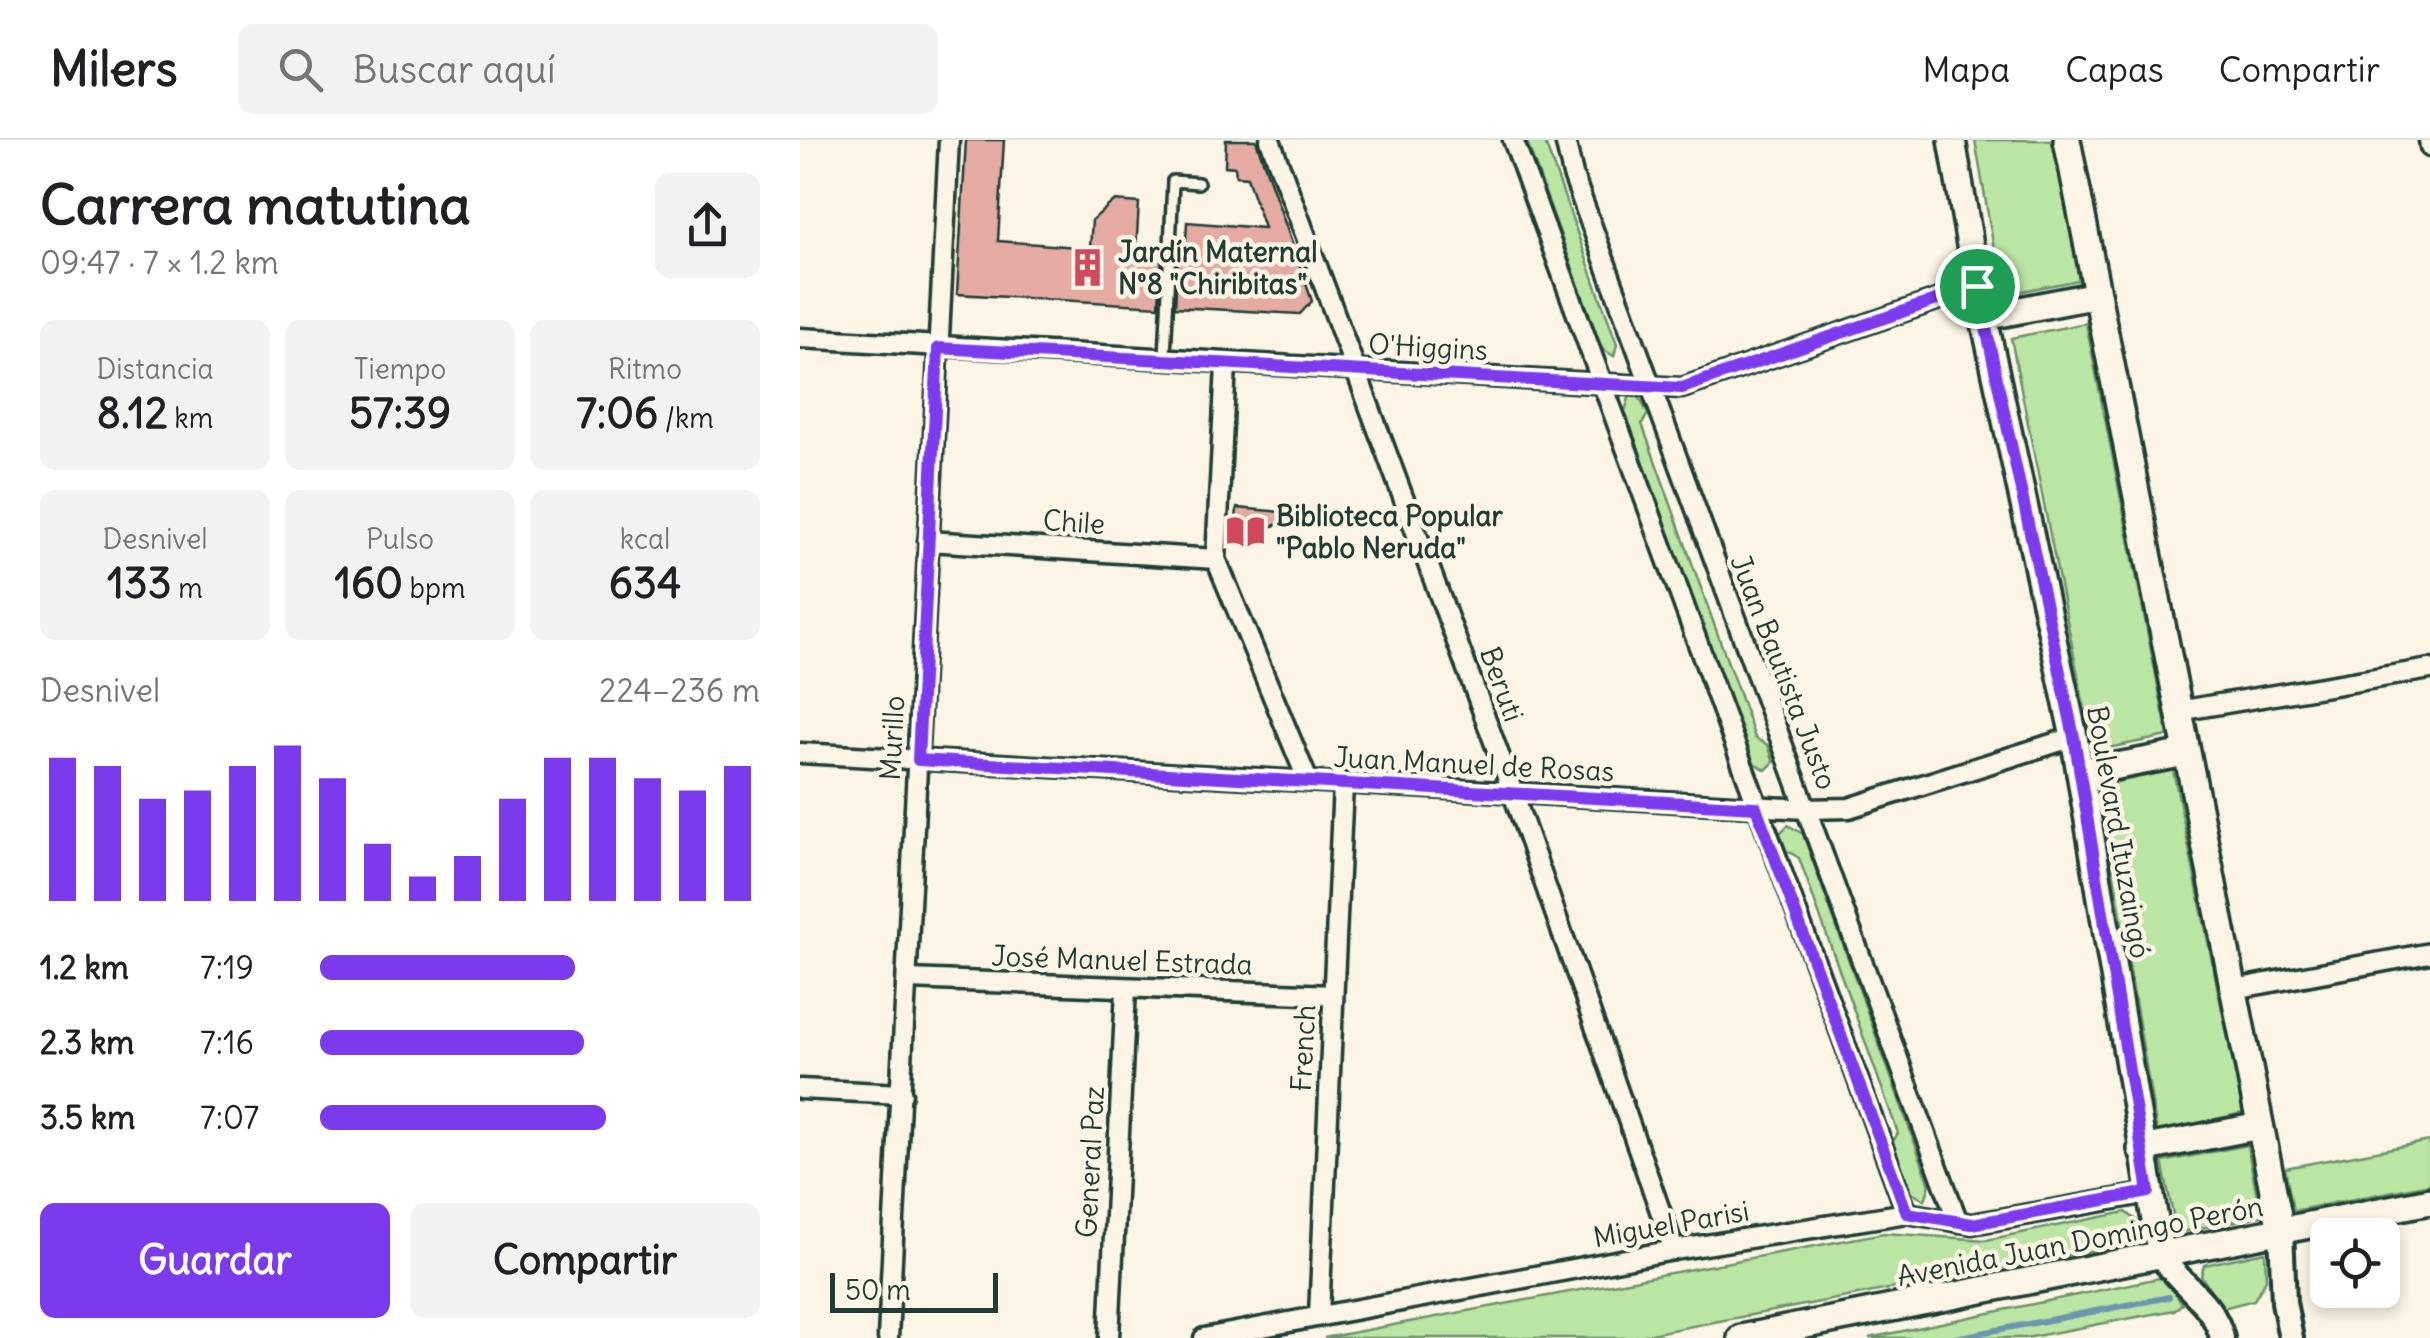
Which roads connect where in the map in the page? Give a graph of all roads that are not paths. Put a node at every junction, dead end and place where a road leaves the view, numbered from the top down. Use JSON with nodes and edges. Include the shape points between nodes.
{"nodes":[{"id":1,"x":950,"y":140,"type":"edge"},
{"id":2,"x":1270,"y":140,"type":"edge"},
{"id":3,"x":1513,"y":140,"type":"edge"},
{"id":4,"x":1565,"y":140,"type":"edge"},
{"id":5,"x":1952,"y":140,"type":"edge"},
{"id":6,"x":2068,"y":140,"type":"edge"},
{"id":7,"x":2429,"y":140,"type":"edge"},
{"id":8,"x":2430,"y":148,"type":"edge"},
{"id":9,"x":1198,"y":183,"type":"dead end"},
{"id":10,"x":1977,"y":286,"type":"junction"},
{"id":11,"x":2098,"y":295,"type":"junction"},
{"id":12,"x":1984,"y":317,"type":"junction"},
{"id":13,"x":800,"y":338,"type":"edge"},
{"id":14,"x":938,"y":348,"type":"junction"},
{"id":15,"x":1164,"y":360,"type":"junction"},
{"id":16,"x":1226,"y":366,"type":"junction"},
{"id":17,"x":1357,"y":370,"type":"junction"},
{"id":18,"x":1602,"y":383,"type":"junction"},
{"id":19,"x":1648,"y":387,"type":"junction"},
{"id":20,"x":928,"y":541,"type":"junction"},
{"id":21,"x":1216,"y":559,"type":"junction"},
{"id":22,"x":2430,"y":668,"type":"edge"},
{"id":23,"x":2178,"y":710,"type":"junction"},
{"id":24,"x":2074,"y":737,"type":"junction"},
{"id":25,"x":800,"y":753,"type":"edge"},
{"id":26,"x":2186,"y":753,"type":"junction"},
{"id":27,"x":918,"y":760,"type":"junction"},
{"id":28,"x":2080,"y":773,"type":"junction"},
{"id":29,"x":1308,"y":781,"type":"junction"},
{"id":30,"x":1343,"y":784,"type":"junction"},
{"id":31,"x":1512,"y":794,"type":"junction"},
{"id":32,"x":1756,"y":807,"type":"junction"},
{"id":33,"x":1806,"y":808,"type":"junction"},
{"id":34,"x":2430,"y":953,"type":"edge"},
{"id":35,"x":908,"y":979,"type":"junction"},
{"id":36,"x":1126,"y":989,"type":"junction"},
{"id":37,"x":2234,"y":989,"type":"junction"},
{"id":38,"x":1333,"y":996,"type":"junction"},
{"id":39,"x":800,"y":1088,"type":"edge"},
{"id":40,"x":902,"y":1094,"type":"junction"},
{"id":41,"x":2260,"y":1126,"type":"junction"},
{"id":42,"x":2142,"y":1148,"type":"junction"},
{"id":43,"x":2149,"y":1192,"type":"junction"},
{"id":44,"x":2430,"y":1201,"type":"edge"},
{"id":45,"x":1907,"y":1213,"type":"junction"},
{"id":46,"x":1958,"y":1222,"type":"junction"},
{"id":47,"x":2281,"y":1231,"type":"junction"},
{"id":48,"x":1674,"y":1250,"type":"junction"},
{"id":49,"x":2161,"y":1256,"type":"junction"},
{"id":50,"x":1318,"y":1315,"type":"junction"},
{"id":51,"x":888,"y":1338,"type":"edge"},
{"id":52,"x":1109,"y":1338,"type":"edge"},
{"id":53,"x":1204,"y":1338,"type":"edge"},
{"id":54,"x":1742,"y":1338,"type":"edge"},
{"id":55,"x":2222,"y":1338,"type":"edge"},
{"id":56,"x":2291,"y":1338,"type":"edge"}],
"edges":[{"from":1,"to":14,"type":"street","name":"Murillo"},
{"from":2,"to":17,"type":"street","name":"Beruti"},
{"from":3,"to":18,"type":"street"},
{"from":4,"to":19,"type":"street","name":"Juan Bautista Justo"},
{"from":5,"to":10,"type":"main road","name":"Boulevard Ituzaingó"},
{"from":6,"to":11,"type":"main road"},
{"from":7,"to":8,"type":"street"},
{"from":9,"to":15,"type":"lane","via":[[1173,181]]},
{"from":10,"to":12,"type":"main road","name":"Boulevard Ituzaingó"},
{"from":10,"to":19,"type":"street","name":"O'Higgins","via":[[1682,388]]},
{"from":11,"to":12,"type":"main road"},
{"from":11,"to":23,"type":"main road"},
{"from":12,"to":24,"type":"main road","name":"Boulevard Ituzaingó"},
{"from":13,"to":14,"type":"street","name":"O'Higgins"},
{"from":14,"to":15,"type":"street","name":"O'Higgins"},
{"from":14,"to":20,"type":"street","name":"Murillo"},
{"from":15,"to":16,"type":"street","name":"O'Higgins"},
{"from":16,"to":17,"type":"street","name":"O'Higgins"},
{"from":16,"to":21,"type":"street"},
{"from":17,"to":18,"type":"street","name":"O'Higgins"},
{"from":17,"to":31,"type":"street","name":"Beruti"},
{"from":18,"to":19,"type":"street","name":"O'Higgins"},
{"from":18,"to":32,"type":"street"},
{"from":19,"to":33,"type":"street","name":"Juan Bautista Justo"},
{"from":20,"to":21,"type":"street","name":"Chile"},
{"from":20,"to":27,"type":"street","name":"Murillo"},
{"from":21,"to":29,"type":"street"},
{"from":22,"to":23,"type":"street"},
{"from":23,"to":26,"type":"main road"},
{"from":24,"to":28,"type":"main road","name":"Boulevard Ituzaingó"},
{"from":24,"to":33,"type":"street","name":"Juan Manuel de Rosas","via":[[1849,808]]},
{"from":25,"to":27,"type":"street","name":"Juan Manuel de Rosas"},
{"from":26,"to":28,"type":"main road"},
{"from":26,"to":37,"type":"main road"},
{"from":27,"to":29,"type":"street","name":"Juan Manuel de Rosas"},
{"from":27,"to":35,"type":"street","name":"Murillo"},
{"from":28,"to":42,"type":"main road","name":"Boulevard Ituzaingó"},
{"from":29,"to":30,"type":"street","name":"Juan Manuel de Rosas"},
{"from":30,"to":31,"type":"street","name":"Juan Manuel de Rosas"},
{"from":30,"to":38,"type":"street","name":"French"},
{"from":31,"to":32,"type":"street","name":"Juan Manuel de Rosas"},
{"from":31,"to":48,"type":"street","name":"Beruti"},
{"from":32,"to":33,"type":"street","name":"Juan Manuel de Rosas"},
{"from":32,"to":45,"type":"street"},
{"from":33,"to":46,"type":"street","name":"Juan Bautista Justo"},
{"from":34,"to":37,"type":"street"},
{"from":35,"to":36,"type":"street","name":"José Manuel Estrada"},
{"from":35,"to":40,"type":"street","name":"Murillo"},
{"from":36,"to":38,"type":"street","name":"José Manuel Estrada"},
{"from":36,"to":52,"type":"street","name":"General Paz"},
{"from":37,"to":41,"type":"main road"},
{"from":38,"to":50,"type":"street","name":"French"},
{"from":39,"to":40,"type":"street"},
{"from":40,"to":51,"type":"street","name":"Murillo"},
{"from":41,"to":42,"type":"main road"},
{"from":41,"to":47,"type":"main road"},
{"from":42,"to":43,"type":"main road","name":"Boulevard Ituzaingó"},
{"from":43,"to":46,"type":"street","name":"Miguel Parisi"},
{"from":43,"to":49,"type":"main road","name":"Boulevard Ituzaingó"},
{"from":44,"to":47,"type":"main road","name":"Avenida Juan Domingo Perón"},
{"from":45,"to":46,"type":"street","name":"Miguel Parisi"},
{"from":45,"to":48,"type":"street","name":"Miguel Parisi"},
{"from":47,"to":49,"type":"main road","name":"Avenida Juan Domingo Perón"},
{"from":47,"to":56,"type":"street"},
{"from":48,"to":50,"type":"street","name":"Miguel Parisi"},
{"from":49,"to":54,"type":"main road","name":"Avenida Juan Domingo Perón"},
{"from":49,"to":55,"type":"street","via":[[2208,1305]]},
{"from":50,"to":53,"type":"street","name":"Miguel Parisi"}]}
